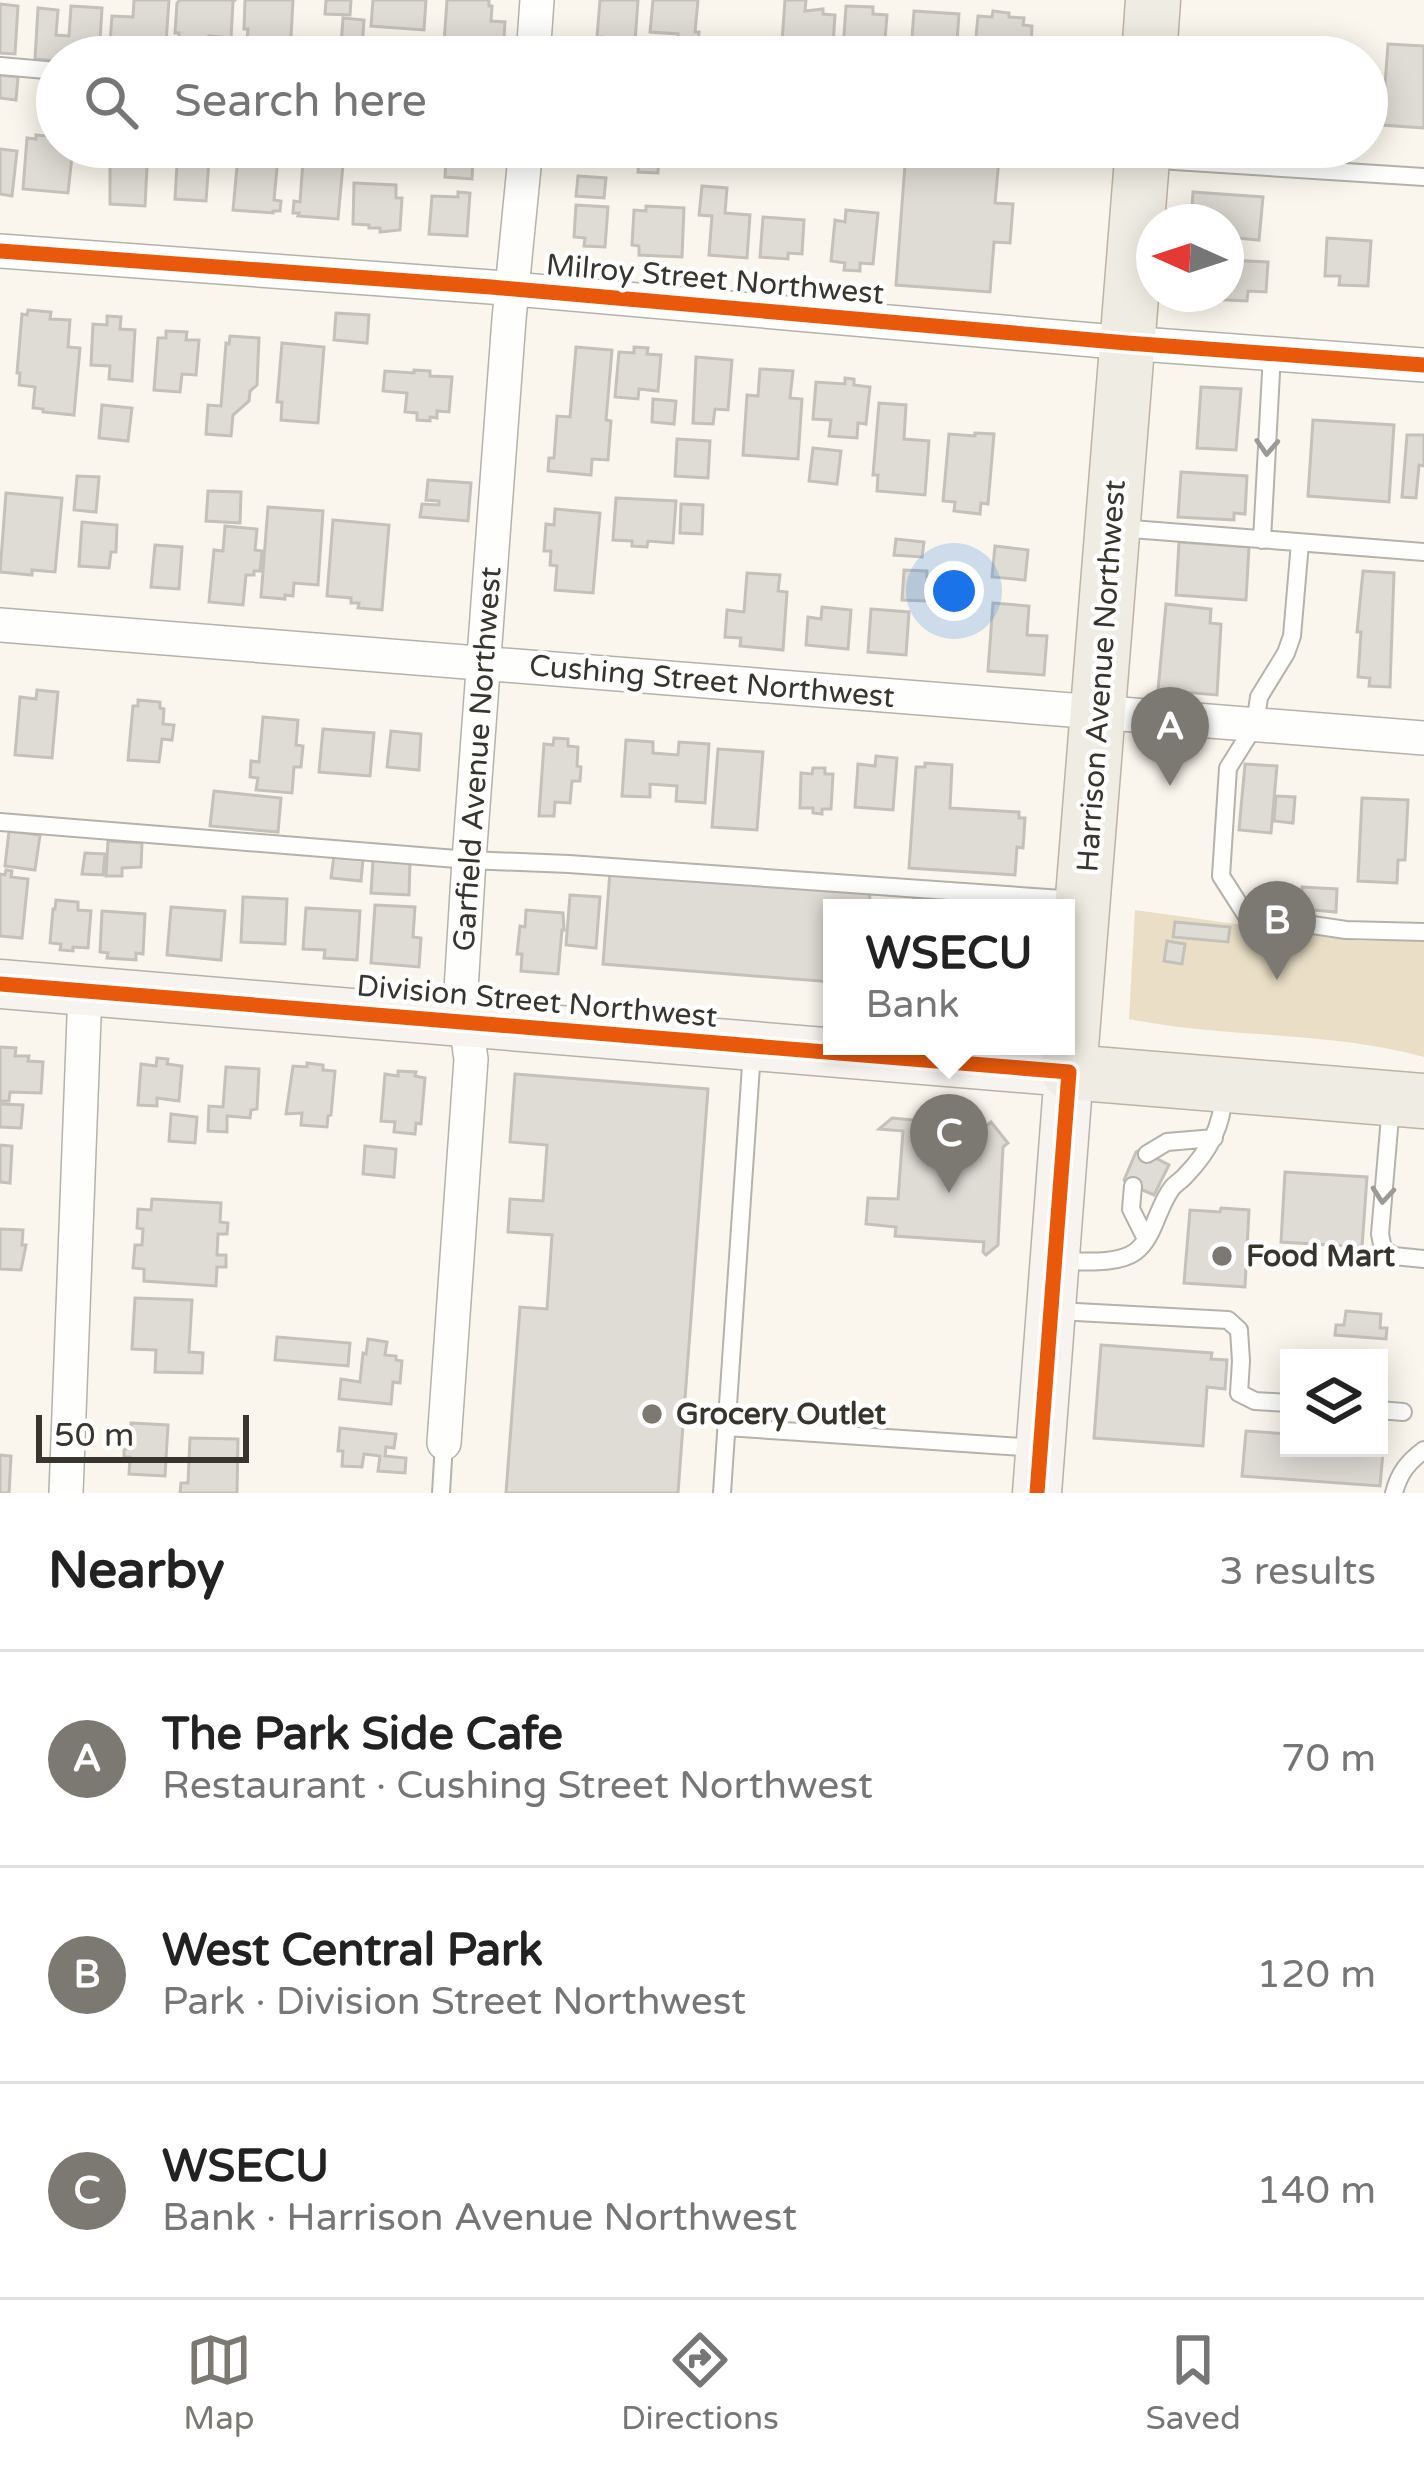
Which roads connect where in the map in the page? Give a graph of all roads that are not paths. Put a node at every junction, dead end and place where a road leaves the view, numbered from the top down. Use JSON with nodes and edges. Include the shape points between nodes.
{"nodes":[{"id":1,"x":537,"y":0,"type":"edge"},
{"id":2,"x":1153,"y":0,"type":"edge"},
{"id":3,"x":534,"y":36,"type":"edge"},
{"id":4,"x":1150,"y":36,"type":"edge"},
{"id":5,"x":0,"y":66,"type":"edge"},
{"id":6,"x":36,"y":69,"type":"edge"},
{"id":7,"x":524,"y":168,"type":"edge"},
{"id":8,"x":1142,"y":168,"type":"edge"},
{"id":9,"x":1319,"y":168,"type":"edge"},
{"id":10,"x":1424,"y":177,"type":"edge"},
{"id":11,"x":0,"y":251,"type":"edge"},
{"id":12,"x":512,"y":288,"type":"junction"},
{"id":13,"x":1127,"y":343,"type":"junction"},
{"id":14,"x":1271,"y":354,"type":"junction"},
{"id":15,"x":1424,"y":365,"type":"edge"},
{"id":16,"x":1112,"y":528,"type":"junction"},
{"id":17,"x":1262,"y":540,"type":"junction"},
{"id":18,"x":1300,"y":543,"type":"junction"},
{"id":19,"x":1424,"y":552,"type":"edge"},
{"id":20,"x":0,"y":625,"type":"edge"},
{"id":21,"x":482,"y":662,"type":"junction"},
{"id":22,"x":1098,"y":713,"type":"junction"},
{"id":23,"x":1255,"y":725,"type":"junction"},
{"id":24,"x":1424,"y":738,"type":"edge"},
{"id":25,"x":0,"y":822,"type":"edge"},
{"id":26,"x":469,"y":860,"type":"junction"},
{"id":27,"x":889,"y":886,"type":"junction"},
{"id":28,"x":888,"y":899,"type":"edge"},
{"id":29,"x":1057,"y":899,"type":"edge"},
{"id":30,"x":1075,"y":900,"type":"edge"},
{"id":31,"x":1083,"y":901,"type":"junction"},
{"id":32,"x":1424,"y":932,"type":"edge"},
{"id":33,"x":1075,"y":959,"type":"edge"},
{"id":34,"x":0,"y":984,"type":"edge"},
{"id":35,"x":85,"y":991,"type":"junction"},
{"id":36,"x":466,"y":1022,"type":"junction"},
{"id":37,"x":752,"y":1046,"type":"junction"},
{"id":38,"x":823,"y":1049,"type":"edge"},
{"id":39,"x":913,"y":1055,"type":"edge"},
{"id":40,"x":1069,"y":1055,"type":"edge"},
{"id":41,"x":1069,"y":1072,"type":"junction"},
{"id":42,"x":1225,"y":1085,"type":"junction"},
{"id":43,"x":1408,"y":1100,"type":"edge"},
{"id":44,"x":1214,"y":1138,"type":"junction"},
{"id":45,"x":1147,"y":1154,"type":"dead end"},
{"id":46,"x":1133,"y":1186,"type":"dead end"},
{"id":47,"x":1146,"y":1238,"type":"junction"},
{"id":48,"x":1424,"y":1259,"type":"edge"},
{"id":49,"x":1054,"y":1262,"type":"junction"},
{"id":50,"x":1050,"y":1311,"type":"junction"},
{"id":51,"x":1280,"y":1402,"type":"edge"},
{"id":52,"x":1388,"y":1411,"type":"edge"},
{"id":53,"x":1403,"y":1412,"type":"dead end"},
{"id":54,"x":726,"y":1427,"type":"junction"},
{"id":55,"x":444,"y":1443,"type":"joint"},
{"id":56,"x":1424,"y":1450,"type":"edge"},
{"id":57,"x":1039,"y":1471,"type":"edge"},
{"id":58,"x":66,"y":1493,"type":"edge"},
{"id":59,"x":441,"y":1493,"type":"edge"},
{"id":60,"x":722,"y":1493,"type":"edge"},
{"id":61,"x":1394,"y":1493,"type":"edge"}],
"edges":[{"from":1,"to":3,"type":"street"},
{"from":2,"to":4,"type":"main road"},
{"from":5,"to":6,"type":"lane"},
{"from":7,"to":12,"type":"street","name":"Garfield Avenue Northwest"},
{"from":8,"to":13,"type":"main road","name":"Harrison Avenue Northwest"},
{"from":9,"to":10,"type":"lane"},
{"from":11,"to":12,"type":"street","name":"Milroy Street Northwest"},
{"from":12,"to":13,"type":"street","name":"Milroy Street Northwest"},
{"from":12,"to":21,"type":"street","name":"Garfield Avenue Northwest"},
{"from":13,"to":14,"type":"street","name":"Milroy Street Northwest"},
{"from":13,"to":16,"type":"main road","name":"Harrison Avenue Northwest"},
{"from":14,"to":15,"type":"street","name":"Milroy Street Northwest"},
{"from":14,"to":17,"type":"lane","one_way":true},
{"from":16,"to":17,"type":"lane"},
{"from":16,"to":22,"type":"main road","name":"Harrison Avenue Northwest"},
{"from":17,"to":18,"type":"lane"},
{"from":18,"to":19,"type":"lane"},
{"from":18,"to":23,"type":"lane","via":[[1292,636],[1259,697]]},
{"from":20,"to":21,"type":"street","name":"Cushing Street Northwest"},
{"from":21,"to":22,"type":"street","name":"Cushing Street Northwest"},
{"from":21,"to":26,"type":"street","name":"Garfield Avenue Northwest"},
{"from":22,"to":23,"type":"street","name":"Cushing Street Northwest"},
{"from":22,"to":31,"type":"main road","name":"Harrison Avenue Northwest"},
{"from":23,"to":24,"type":"street","name":"Cushing Street Northwest"},
{"from":23,"to":32,"type":"lane","via":[[1228,768],[1221,876],[1246,915]]},
{"from":25,"to":26,"type":"lane"},
{"from":26,"to":27,"type":"lane"},
{"from":26,"to":36,"type":"street","name":"Garfield Avenue Northwest"},
{"from":27,"to":28,"type":"lane"},
{"from":27,"to":29,"type":"lane"},
{"from":30,"to":31,"type":"lane"},
{"from":31,"to":33,"type":"main road","name":"Harrison Avenue Northwest"},
{"from":34,"to":35,"type":"street","name":"Division Street Northwest"},
{"from":35,"to":36,"type":"street","name":"Division Street Northwest"},
{"from":35,"to":58,"type":"street"},
{"from":36,"to":37,"type":"street","name":"Division Street Northwest"},
{"from":36,"to":55,"type":"street","name":"Garfield Avenue Northwest"},
{"from":37,"to":38,"type":"street","name":"Division Street Northwest"},
{"from":37,"to":54,"type":"lane"},
{"from":39,"to":41,"type":"street","name":"Division Street Northwest"},
{"from":40,"to":41,"type":"main road","name":"Harrison Avenue Northwest"},
{"from":41,"to":42,"type":"main road","name":"Division Street Northwest"},
{"from":41,"to":49,"type":"street","name":"Harrison Avenue Northwest"},
{"from":42,"to":43,"type":"main road","name":"Division Street Northwest"},
{"from":42,"to":44,"type":"lane"},
{"from":43,"to":48,"type":"lane","one_way":true,"via":[[1380,1234],[1394,1256]]},
{"from":44,"to":45,"type":"lane","via":[[1167,1142]]},
{"from":44,"to":47,"type":"lane","via":[[1172,1188]]},
{"from":46,"to":47,"type":"lane","via":[[1132,1209]]},
{"from":47,"to":49,"type":"lane","via":[[1133,1254]]},
{"from":49,"to":50,"type":"street","name":"Harrison Avenue Northwest"},
{"from":50,"to":51,"type":"lane","via":[[1228,1320],[1239,1330],[1238,1393]]},
{"from":50,"to":57,"type":"street","name":"Harrison Avenue Northwest"},
{"from":52,"to":53,"type":"lane"},
{"from":54,"to":57,"type":"lane"},
{"from":54,"to":60,"type":"lane"},
{"from":55,"to":59,"type":"lane"},
{"from":56,"to":61,"type":"lane","via":[[1408,1462]]}]}
